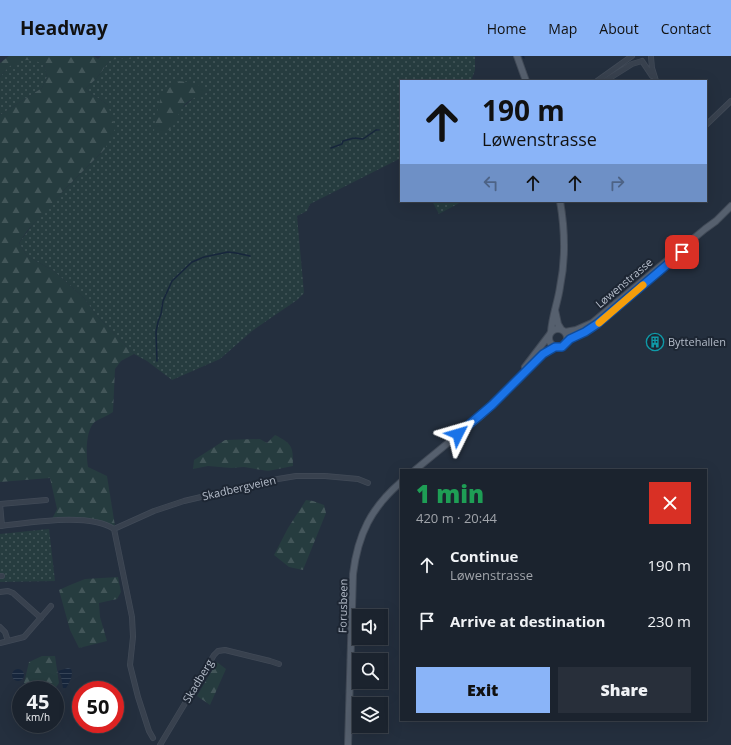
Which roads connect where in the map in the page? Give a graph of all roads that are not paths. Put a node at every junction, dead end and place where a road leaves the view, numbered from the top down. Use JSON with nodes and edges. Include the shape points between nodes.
{"nodes":[{"id":1,"x":516,"y":56,"type":"edge"},
{"id":2,"x":632,"y":56,"type":"edge"},
{"id":3,"x":636,"y":56,"type":"edge"},
{"id":4,"x":652,"y":57,"type":"edge"},
{"id":5,"x":642,"y":61,"type":"junction"},
{"id":6,"x":523,"y":80,"type":"edge"},
{"id":7,"x":526,"y":80,"type":"edge"},
{"id":8,"x":598,"y":80,"type":"edge"},
{"id":9,"x":607,"y":80,"type":"edge"},
{"id":10,"x":654,"y":80,"type":"edge"},
{"id":11,"x":655,"y":80,"type":"edge"},
{"id":12,"x":731,"y":101,"type":"edge"},
{"id":13,"x":707,"y":124,"type":"edge"},
{"id":14,"x":560,"y":202,"type":"edge"},
{"id":15,"x":731,"y":206,"type":"edge"},
{"id":16,"x":710,"y":226,"type":"junction"},
{"id":17,"x":555,"y":308,"type":"junction"},
{"id":18,"x":563,"y":330,"type":"junction"},
{"id":19,"x":551,"y":333,"type":"junction"},
{"id":20,"x":567,"y":341,"type":"junction"},
{"id":21,"x":555,"y":347,"type":"junction"},
{"id":22,"x":514,"y":383,"type":"junction"},
{"id":23,"x":416,"y":469,"type":"edge"},
{"id":24,"x":368,"y":483,"type":"dead end"},
{"id":25,"x":400,"y":483,"type":"edge"},
{"id":26,"x":46,"y":500,"type":"dead end"},
{"id":27,"x":0,"y":504,"type":"edge"},
{"id":28,"x":1,"y":526,"type":"edge"},
{"id":29,"x":114,"y":529,"type":"junction"},
{"id":30,"x":0,"y":592,"type":"edge"},
{"id":31,"x":51,"y":606,"type":"dead end"},
{"id":32,"x":41,"y":618,"type":"junction"},
{"id":33,"x":0,"y":627,"type":"edge"},
{"id":34,"x":8,"y":641,"type":"junction"},
{"id":35,"x":0,"y":643,"type":"edge"},
{"id":36,"x":279,"y":664,"type":"dead end"},
{"id":37,"x":153,"y":738,"type":"dead end"},
{"id":38,"x":160,"y":745,"type":"edge"},
{"id":39,"x":348,"y":745,"type":"edge"}],
"edges":[{"from":1,"to":6,"type":"main road"},
{"from":1,"to":7,"type":"main road"},
{"from":2,"to":8,"type":"street"},
{"from":3,"to":5,"type":"street"},
{"from":4,"to":5,"type":"street"},
{"from":4,"to":11,"type":"street"},
{"from":5,"to":9,"type":"street","via":[[632,64]]},
{"from":5,"to":10,"type":"street"},
{"from":12,"to":13,"type":"street"},
{"from":14,"to":17,"type":"main road","via":[[564,259]]},
{"from":15,"to":16,"type":"main road","name":"Løwenstrasse"},
{"from":16,"to":18,"type":"main road","name":"Løwenstrasse","via":[[592,323],[576,330]]},
{"from":16,"to":20,"type":"main road","name":"Løwenstrasse","via":[[597,324]]},
{"from":17,"to":18,"type":"main road","via":[[557,321]]},
{"from":17,"to":19,"type":"main road"},
{"from":18,"to":19,"type":"main road","via":[[554,330]]},
{"from":18,"to":20,"type":"main road"},
{"from":19,"to":21,"type":"main road","via":[[551,343]]},
{"from":19,"to":22,"type":"main road"},
{"from":20,"to":21,"type":"main road","via":[[562,347]]},
{"from":21,"to":22,"type":"main road","via":[[538,358]]},
{"from":22,"to":23,"type":"main road","via":[[478,418]]},
{"from":24,"to":29,"type":"street","name":"Skadbergveien","via":[[358,479],[325,476],[278,479],[184,500]]},
{"from":25,"to":39,"type":"main road","name":"Forusbeen","via":[[372,513],[359,541],[355,557]]},
{"from":26,"to":27,"type":"street"},
{"from":27,"to":28,"type":"street"},
{"from":28,"to":29,"type":"street","via":[[61,520],[96,522]]},
{"from":29,"to":37,"type":"street","via":[[132,617],[130,664],[138,697]]},
{"from":30,"to":32,"type":"street","via":[[13,593]]},
{"from":31,"to":32,"type":"street"},
{"from":32,"to":34,"type":"street","via":[[24,637]]},
{"from":33,"to":34,"type":"street","via":[[6,632]]},
{"from":34,"to":35,"type":"street"},
{"from":36,"to":38,"type":"street","name":"Skadberg","via":[[226,650],[218,651]]}]}
